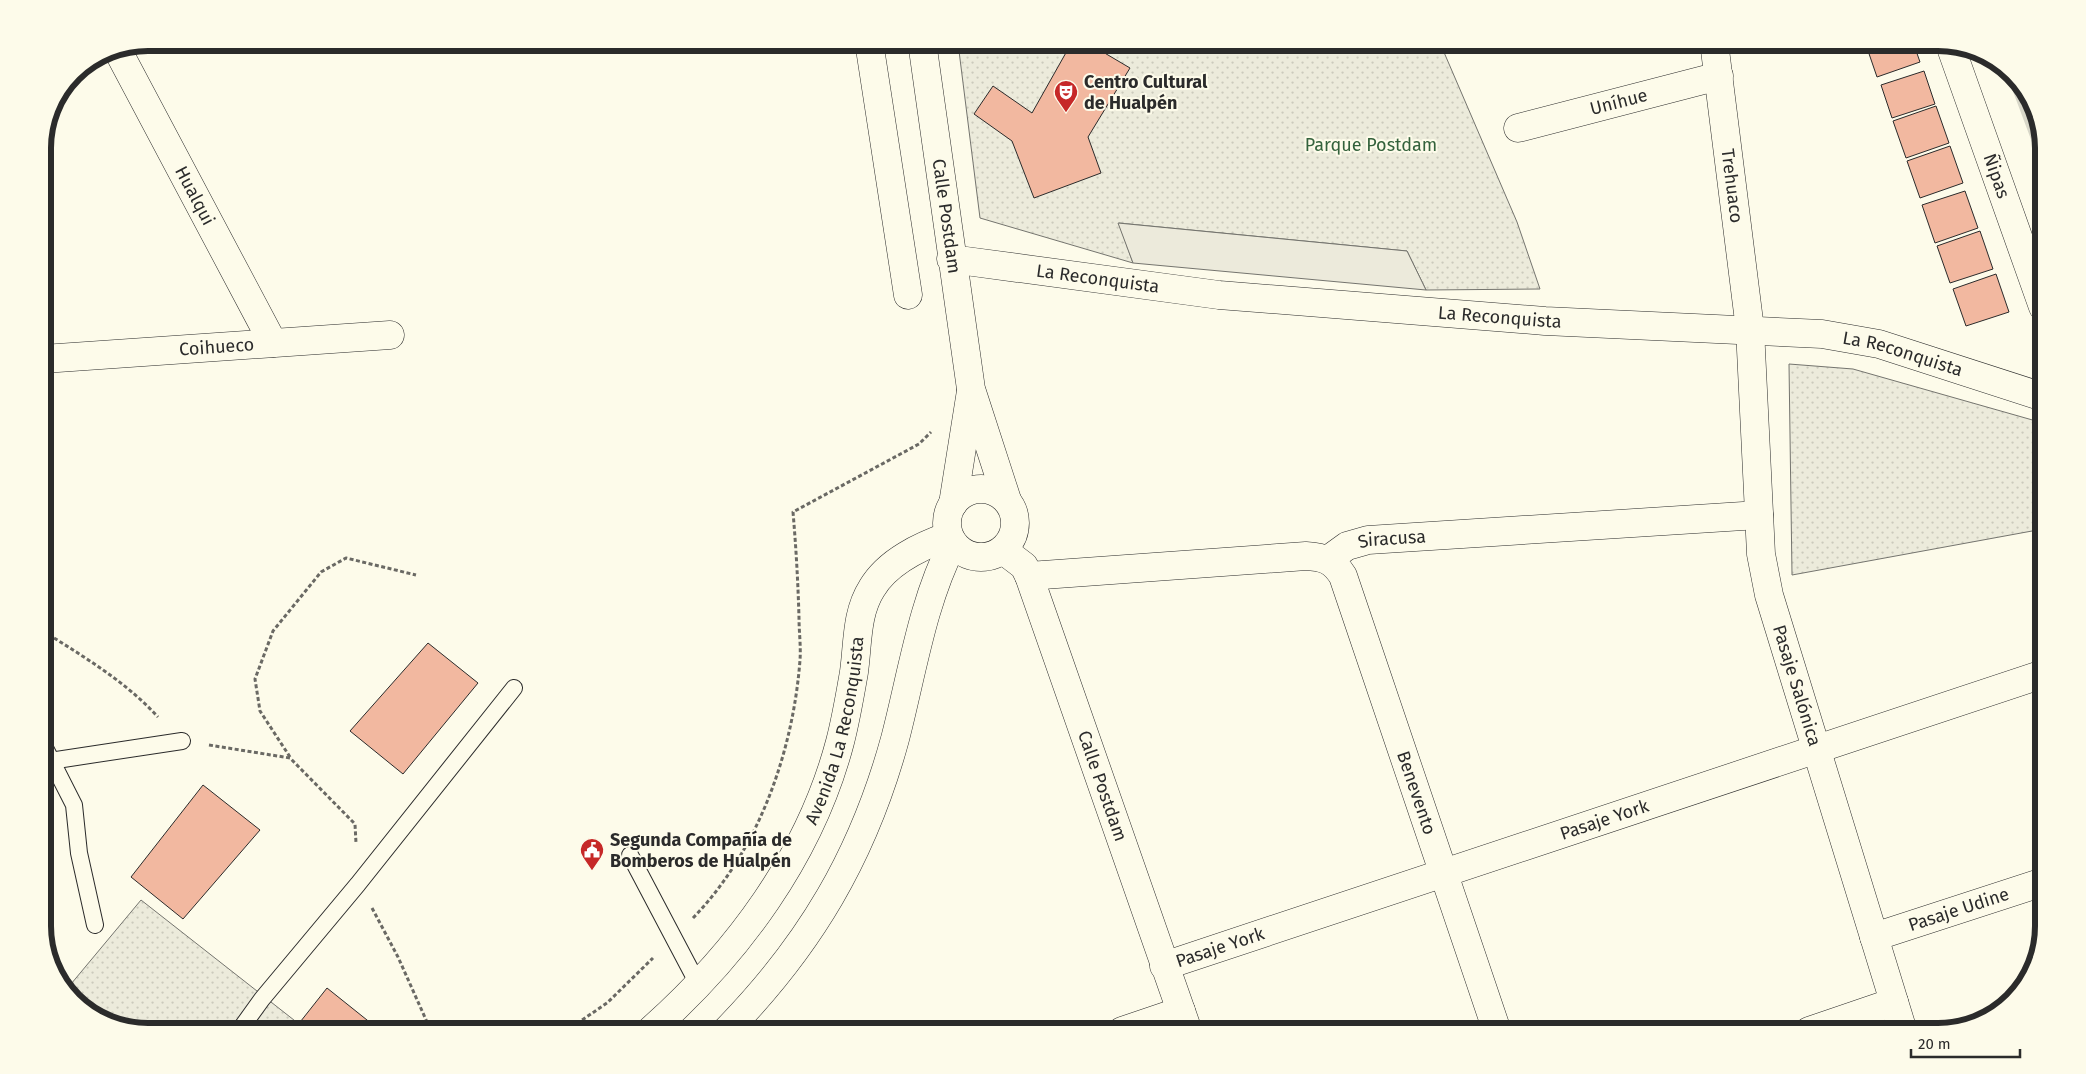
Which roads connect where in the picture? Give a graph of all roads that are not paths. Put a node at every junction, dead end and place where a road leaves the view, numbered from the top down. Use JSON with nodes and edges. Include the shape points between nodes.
{"nodes":[{"id":1,"x":870,"y":51,"type":"edge"},
{"id":2,"x":923,"y":51,"type":"edge"},
{"id":3,"x":1715,"y":51,"type":"edge"},
{"id":4,"x":1953,"y":52,"type":"edge"},
{"id":5,"x":121,"y":55,"type":"edge"},
{"id":6,"x":1719,"y":76,"type":"junction"},
{"id":7,"x":1518,"y":128,"type":"dead end"},
{"id":8,"x":951,"y":259,"type":"junction"},
{"id":9,"x":2035,"y":284,"type":"edge"},
{"id":10,"x":908,"y":295,"type":"dead end"},
{"id":11,"x":1750,"y":330,"type":"junction"},
{"id":12,"x":390,"y":335,"type":"dead end"},
{"id":13,"x":273,"y":343,"type":"junction"},
{"id":14,"x":51,"y":357,"type":"edge"},
{"id":15,"x":971,"y":389,"type":"junction"},
{"id":16,"x":2035,"y":394,"type":"edge"},
{"id":17,"x":1007,"y":500,"type":"junction"},
{"id":18,"x":952,"y":504,"type":"junction"},
{"id":19,"x":1759,"y":515,"type":"junction"},
{"id":20,"x":951,"y":539,"type":"junction"},
{"id":21,"x":1003,"y":550,"type":"junction"},
{"id":22,"x":1328,"y":559,"type":"junction"},
{"id":23,"x":1029,"y":576,"type":"junction"},
{"id":24,"x":2035,"y":677,"type":"edge"},
{"id":25,"x":514,"y":688,"type":"dead end"},
{"id":26,"x":182,"y":741,"type":"road end"},
{"id":27,"x":1816,"y":748,"type":"junction"},
{"id":28,"x":51,"y":761,"type":"edge"},
{"id":29,"x":51,"y":763,"type":"edge"},
{"id":30,"x":630,"y":855,"type":"dead end"},
{"id":31,"x":1442,"y":873,"type":"junction"},
{"id":32,"x":2035,"y":885,"type":"edge"},
{"id":33,"x":95,"y":925,"type":"dead end"},
{"id":34,"x":1874,"y":937,"type":"junction"},
{"id":35,"x":1164,"y":966,"type":"junction"},
{"id":36,"x":698,"y":984,"type":"junction"},
{"id":37,"x":1894,"y":1002,"type":"junction"},
{"id":38,"x":1184,"y":1021,"type":"edge"},
{"id":39,"x":245,"y":1023,"type":"edge"},
{"id":40,"x":659,"y":1023,"type":"edge"},
{"id":41,"x":734,"y":1023,"type":"edge"},
{"id":42,"x":1494,"y":1023,"type":"edge"},
{"id":43,"x":1834,"y":1023,"type":"edge"},
{"id":44,"x":1900,"y":1023,"type":"edge"}],
"edges":[{"from":1,"to":10,"type":"street"},
{"from":2,"to":8,"type":"street","name":"Calle Postdam"},
{"from":3,"to":6,"type":"street","name":"Trehuaco"},
{"from":4,"to":9,"type":"street","name":"Ñipas"},
{"from":5,"to":13,"type":"street","name":"Hualqui"},
{"from":6,"to":7,"type":"street","name":"Uníhue"},
{"from":6,"to":11,"type":"street","name":"Trehuaco"},
{"from":8,"to":11,"type":"street","name":"La Reconquista","via":[[1238,297],[1517,319]]},
{"from":8,"to":15,"type":"street","name":"Calle Postdam"},
{"from":11,"to":16,"type":"street","name":"La Reconquista","via":[[1822,334],[1879,344]]},
{"from":11,"to":19,"type":"street","name":"Pasaje Salónica"},
{"from":12,"to":13,"type":"street","name":"Coihueco"},
{"from":13,"to":14,"type":"street","name":"Coihueco"},
{"from":15,"to":17,"type":"street","name":"Calle Postdam"},
{"from":15,"to":18,"type":"street","name":"Calle Postdam"},
{"from":17,"to":18,"type":"street","via":[[992,490],[974,490],[958,497]]},
{"from":17,"to":21,"type":"street","via":[[1016,522],[1012,537]]},
{"from":18,"to":20,"type":"street","via":[[947,520]]},
{"from":19,"to":22,"type":"street","name":"Siracusa","via":[[1368,540],[1346,546]]},
{"from":19,"to":27,"type":"street","name":"Pasaje Salónica","via":[[1761,554],[1769,595]]},
{"from":20,"to":21,"type":"street","via":[[965,554],[973,557],[989,557]]},
{"from":20,"to":36,"type":"street","name":"Avenida La Reconquista","via":[[911,553],[883,574],[873,586],[860,617],[854,671],[840,742],[815,814],[764,905]]},
{"from":20,"to":41,"type":"street","via":[[936,581],[880,790],[861,838],[841,881],[811,927],[779,972]]},
{"from":21,"to":23,"type":"street","name":"Calle Postdam","via":[[1024,566]]},
{"from":22,"to":23,"type":"street","via":[[1306,556]]},
{"from":22,"to":31,"type":"street","name":"Benevento","via":[[1343,576]]},
{"from":23,"to":35,"type":"street","name":"Calle Postdam"},
{"from":24,"to":27,"type":"street","name":"Pasaje York"},
{"from":25,"to":39,"type":"lane"},
{"from":26,"to":28,"type":"lane"},
{"from":27,"to":31,"type":"street","name":"Pasaje York"},
{"from":27,"to":34,"type":"street","name":"Pasaje Salónica"},
{"from":29,"to":33,"type":"lane","via":[[74,805],[79,853]]},
{"from":30,"to":36,"type":"lane"},
{"from":31,"to":35,"type":"street","name":"Pasaje York"},
{"from":31,"to":42,"type":"street","name":"Benevento"},
{"from":32,"to":34,"type":"street","name":"Pasaje Udine"},
{"from":34,"to":37,"type":"street","name":"Pasaje Salónica"},
{"from":35,"to":38,"type":"street","name":"Calle Postdam"},
{"from":36,"to":40,"type":"street","name":"Avenida La Reconquista"},
{"from":37,"to":43,"type":"street"},
{"from":37,"to":44,"type":"street","name":"Pasaje Salónica"}]}
